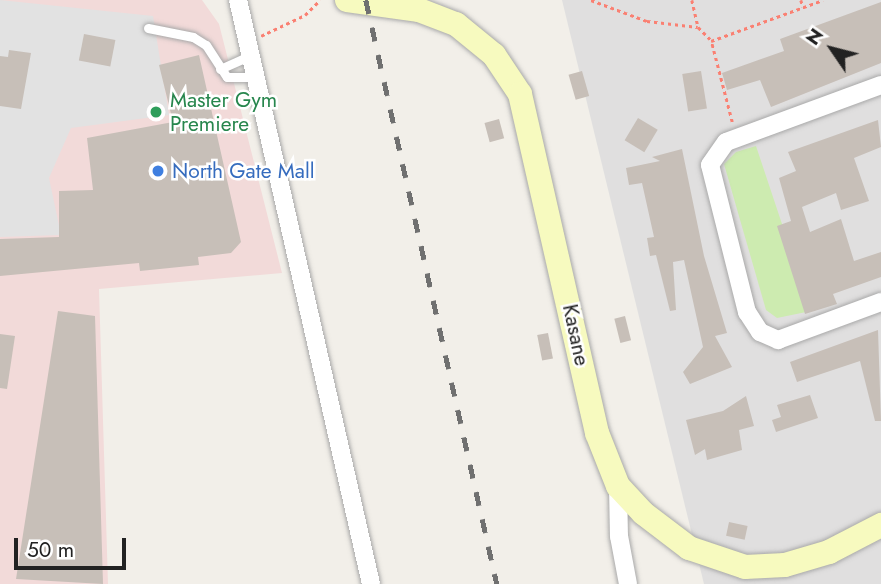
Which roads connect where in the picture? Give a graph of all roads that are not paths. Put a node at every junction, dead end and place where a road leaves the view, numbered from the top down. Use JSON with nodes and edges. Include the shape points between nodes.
{"nodes":[{"id":1,"x":238,"y":0,"type":"edge"},
{"id":2,"x":348,"y":0,"type":"edge"},
{"id":3,"x":148,"y":29,"type":"dead end"},
{"id":4,"x":250,"y":48,"type":"junction"},
{"id":5,"x":220,"y":69,"type":"junction"},
{"id":6,"x":257,"y":77,"type":"junction"},
{"id":7,"x":881,"y":85,"type":"edge"},
{"id":8,"x":881,"y":302,"type":"edge"},
{"id":9,"x":618,"y":486,"type":"junction"},
{"id":10,"x":881,"y":525,"type":"edge"},
{"id":11,"x":371,"y":584,"type":"edge"},
{"id":12,"x":628,"y":584,"type":"edge"}],
"edges":[{"from":1,"to":4,"type":"street"},
{"from":2,"to":9,"type":"street","name":"Kasane","via":[[419,10],[456,24],[495,55],[520,94],[597,433]]},
{"from":3,"to":5,"type":"lane","via":[[193,37],[206,45]]},
{"from":4,"to":5,"type":"lane"},
{"from":4,"to":6,"type":"street"},
{"from":5,"to":6,"type":"lane","via":[[227,77]]},
{"from":6,"to":11,"type":"street"},
{"from":7,"to":8,"type":"street","via":[[736,138],[715,151],[710,165],[747,312],[760,332],[778,340]]},
{"from":9,"to":10,"type":"street","name":"Kasane","via":[[664,533],[689,548],[745,567],[785,565],[830,552]]},
{"from":9,"to":12,"type":"street","via":[[619,536]]}]}
